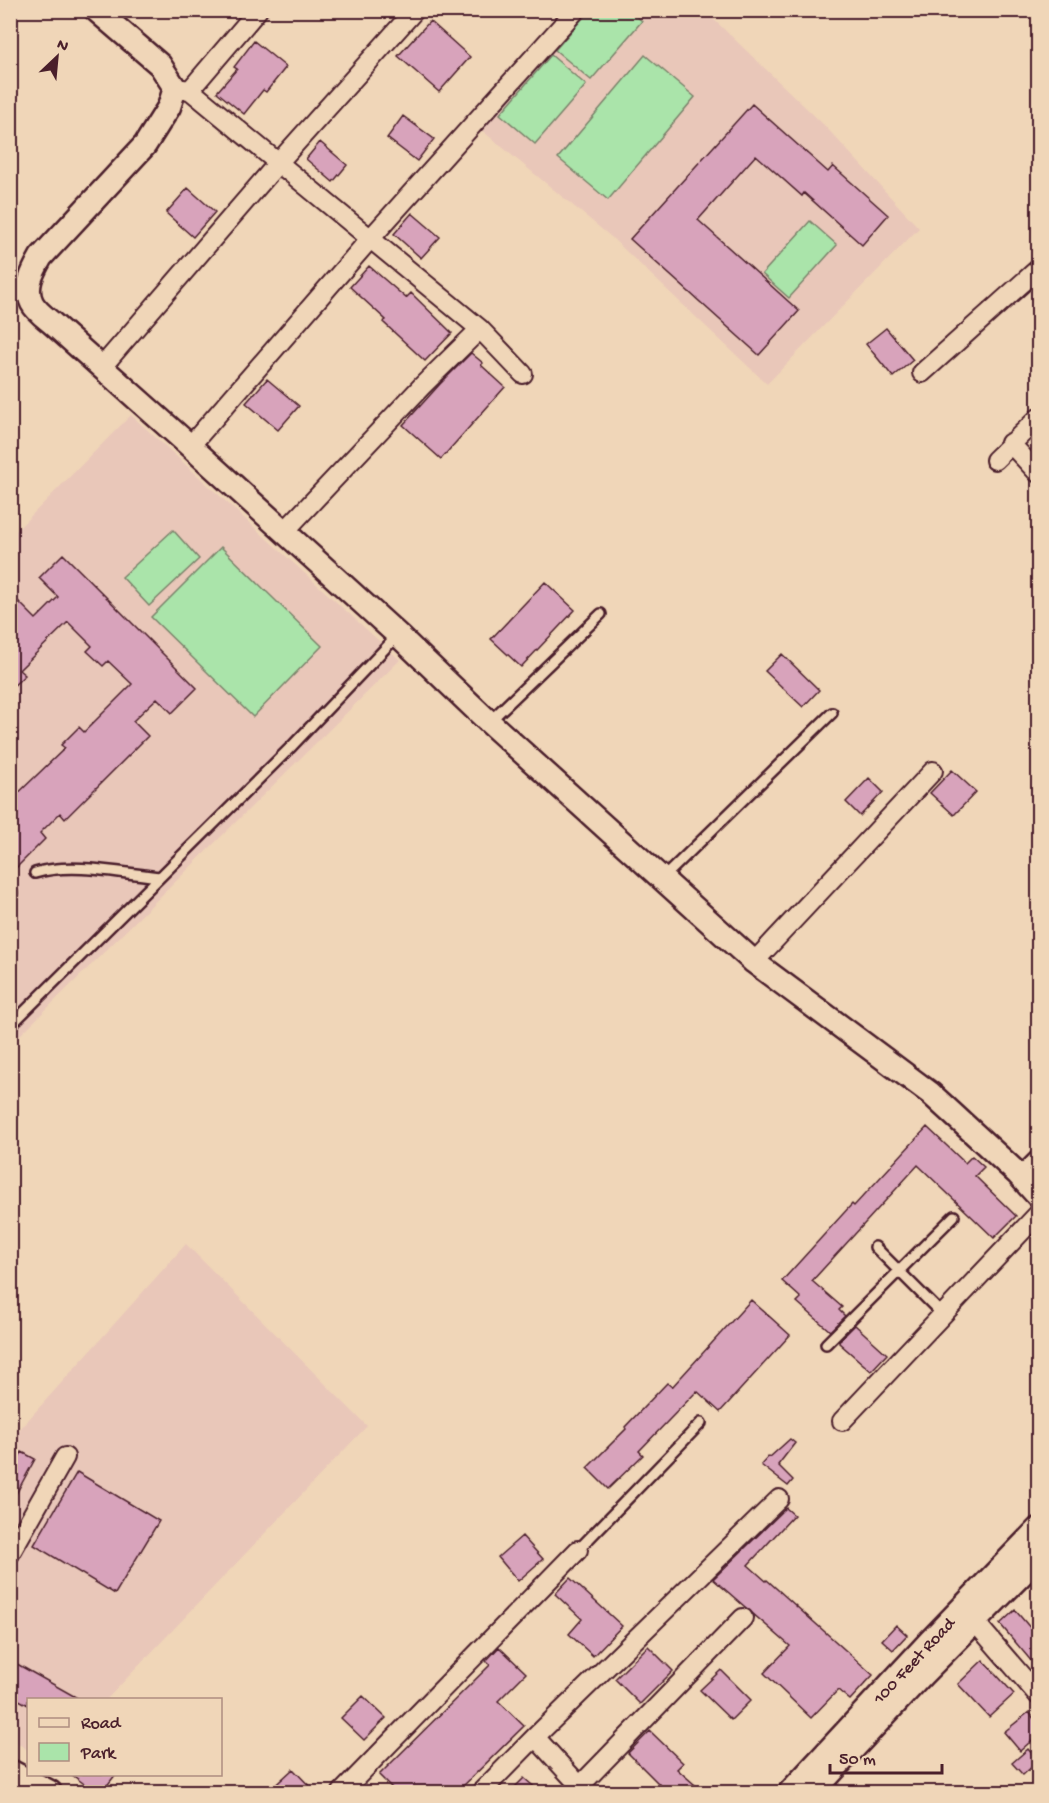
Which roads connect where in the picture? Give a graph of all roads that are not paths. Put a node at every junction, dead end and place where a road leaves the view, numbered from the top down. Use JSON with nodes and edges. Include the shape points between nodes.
{"nodes":[{"id":1,"x":258,"y":10,"type":"edge"},
{"id":2,"x":415,"y":10,"type":"edge"},
{"id":3,"x":576,"y":10,"type":"edge"},
{"id":4,"x":105,"y":13,"type":"edge"},
{"id":5,"x":183,"y":89,"type":"junction"},
{"id":6,"x":278,"y":164,"type":"junction"},
{"id":7,"x":370,"y":239,"type":"junction"},
{"id":8,"x":1038,"y":269,"type":"edge"},
{"id":9,"x":20,"y":287,"type":"edge"},
{"id":10,"x":480,"y":329,"type":"junction"},
{"id":11,"x":101,"y":368,"type":"junction"},
{"id":12,"x":922,"y":373,"type":"dead end"},
{"id":13,"x":523,"y":374,"type":"dead end"},
{"id":14,"x":1038,"y":418,"type":"edge"},
{"id":15,"x":1010,"y":443,"type":"junction"},
{"id":16,"x":190,"y":446,"type":"junction"},
{"id":17,"x":995,"y":459,"type":"dead end"},
{"id":18,"x":1038,"y":473,"type":"edge"},
{"id":19,"x":284,"y":532,"type":"junction"},
{"id":20,"x":601,"y":614,"type":"dead end"},
{"id":21,"x":398,"y":635,"type":"junction"},
{"id":22,"x":832,"y":713,"type":"dead end"},
{"id":23,"x":489,"y":722,"type":"junction"},
{"id":24,"x":933,"y":771,"type":"dead end"},
{"id":25,"x":35,"y":873,"type":"dead end"},
{"id":26,"x":160,"y":877,"type":"junction"},
{"id":27,"x":662,"y":879,"type":"junction"},
{"id":28,"x":754,"y":962,"type":"junction"},
{"id":29,"x":10,"y":1026,"type":"edge"},
{"id":30,"x":1038,"y":1154,"type":"edge"},
{"id":31,"x":1018,"y":1174,"type":"junction"},
{"id":32,"x":1038,"y":1196,"type":"edge"},
{"id":33,"x":1038,"y":1214,"type":"edge"},
{"id":34,"x":954,"y":1216,"type":"dead end"},
{"id":35,"x":875,"y":1247,"type":"dead end"},
{"id":36,"x":899,"y":1271,"type":"junction"},
{"id":37,"x":942,"y":1314,"type":"junction"},
{"id":38,"x":826,"y":1344,"type":"dead end"},
{"id":39,"x":842,"y":1421,"type":"dead end"},
{"id":40,"x":701,"y":1423,"type":"dead end"},
{"id":41,"x":64,"y":1457,"type":"dead end"},
{"id":42,"x":779,"y":1499,"type":"dead end"},
{"id":43,"x":1038,"y":1529,"type":"edge"},
{"id":44,"x":578,"y":1550,"type":"joint"},
{"id":45,"x":10,"y":1554,"type":"edge"},
{"id":46,"x":1038,"y":1558,"type":"edge"},
{"id":47,"x":743,"y":1618,"type":"dead end"},
{"id":48,"x":975,"y":1622,"type":"junction"},
{"id":49,"x":1038,"y":1695,"type":"edge"},
{"id":50,"x":535,"y":1737,"type":"junction"},
{"id":51,"x":10,"y":1771,"type":"edge"},
{"id":52,"x":577,"y":1789,"type":"edge"},
{"id":53,"x":50,"y":1792,"type":"edge"},
{"id":54,"x":342,"y":1792,"type":"edge"},
{"id":55,"x":481,"y":1792,"type":"edge"},
{"id":56,"x":790,"y":1792,"type":"edge"},
{"id":57,"x":813,"y":1792,"type":"edge"}],
"edges":[{"from":1,"to":5,"type":"street"},
{"from":2,"to":6,"type":"street"},
{"from":3,"to":7,"type":"street"},
{"from":4,"to":5,"type":"street"},
{"from":5,"to":6,"type":"street"},
{"from":5,"to":9,"type":"street","via":[[145,145],[41,257]]},
{"from":6,"to":7,"type":"street"},
{"from":6,"to":11,"type":"street"},
{"from":7,"to":10,"type":"street"},
{"from":7,"to":16,"type":"street"},
{"from":8,"to":12,"type":"street"},
{"from":9,"to":11,"type":"street","via":[[52,324]]},
{"from":10,"to":13,"type":"street"},
{"from":10,"to":19,"type":"street"},
{"from":11,"to":16,"type":"street"},
{"from":14,"to":15,"type":"street"},
{"from":15,"to":17,"type":"street"},
{"from":15,"to":18,"type":"street"},
{"from":16,"to":19,"type":"street"},
{"from":19,"to":21,"type":"street"},
{"from":20,"to":23,"type":"lane"},
{"from":21,"to":23,"type":"street"},
{"from":21,"to":26,"type":"lane"},
{"from":22,"to":27,"type":"lane"},
{"from":23,"to":27,"type":"street"},
{"from":24,"to":28,"type":"street"},
{"from":25,"to":26,"type":"lane","via":[[65,867]]},
{"from":26,"to":29,"type":"lane"},
{"from":27,"to":28,"type":"street"},
{"from":28,"to":31,"type":"street","via":[[928,1091]]},
{"from":30,"to":31,"type":"lane"},
{"from":31,"to":32,"type":"street"},
{"from":33,"to":37,"type":"street"},
{"from":34,"to":36,"type":"lane"},
{"from":35,"to":36,"type":"lane"},
{"from":36,"to":37,"type":"lane"},
{"from":36,"to":38,"type":"lane"},
{"from":37,"to":39,"type":"street"},
{"from":40,"to":44,"type":"lane"},
{"from":41,"to":45,"type":"street"},
{"from":42,"to":50,"type":"street"},
{"from":43,"to":56,"type":"street","name":"100 Feet Road"},
{"from":44,"to":54,"type":"street"},
{"from":46,"to":48,"type":"street","name":"100 Feet Road"},
{"from":47,"to":52,"type":"street"},
{"from":48,"to":49,"type":"street"},
{"from":48,"to":57,"type":"street","name":"100 Feet Road"},
{"from":50,"to":52,"type":"street"},
{"from":50,"to":55,"type":"street"},
{"from":51,"to":53,"type":"street"}]}
